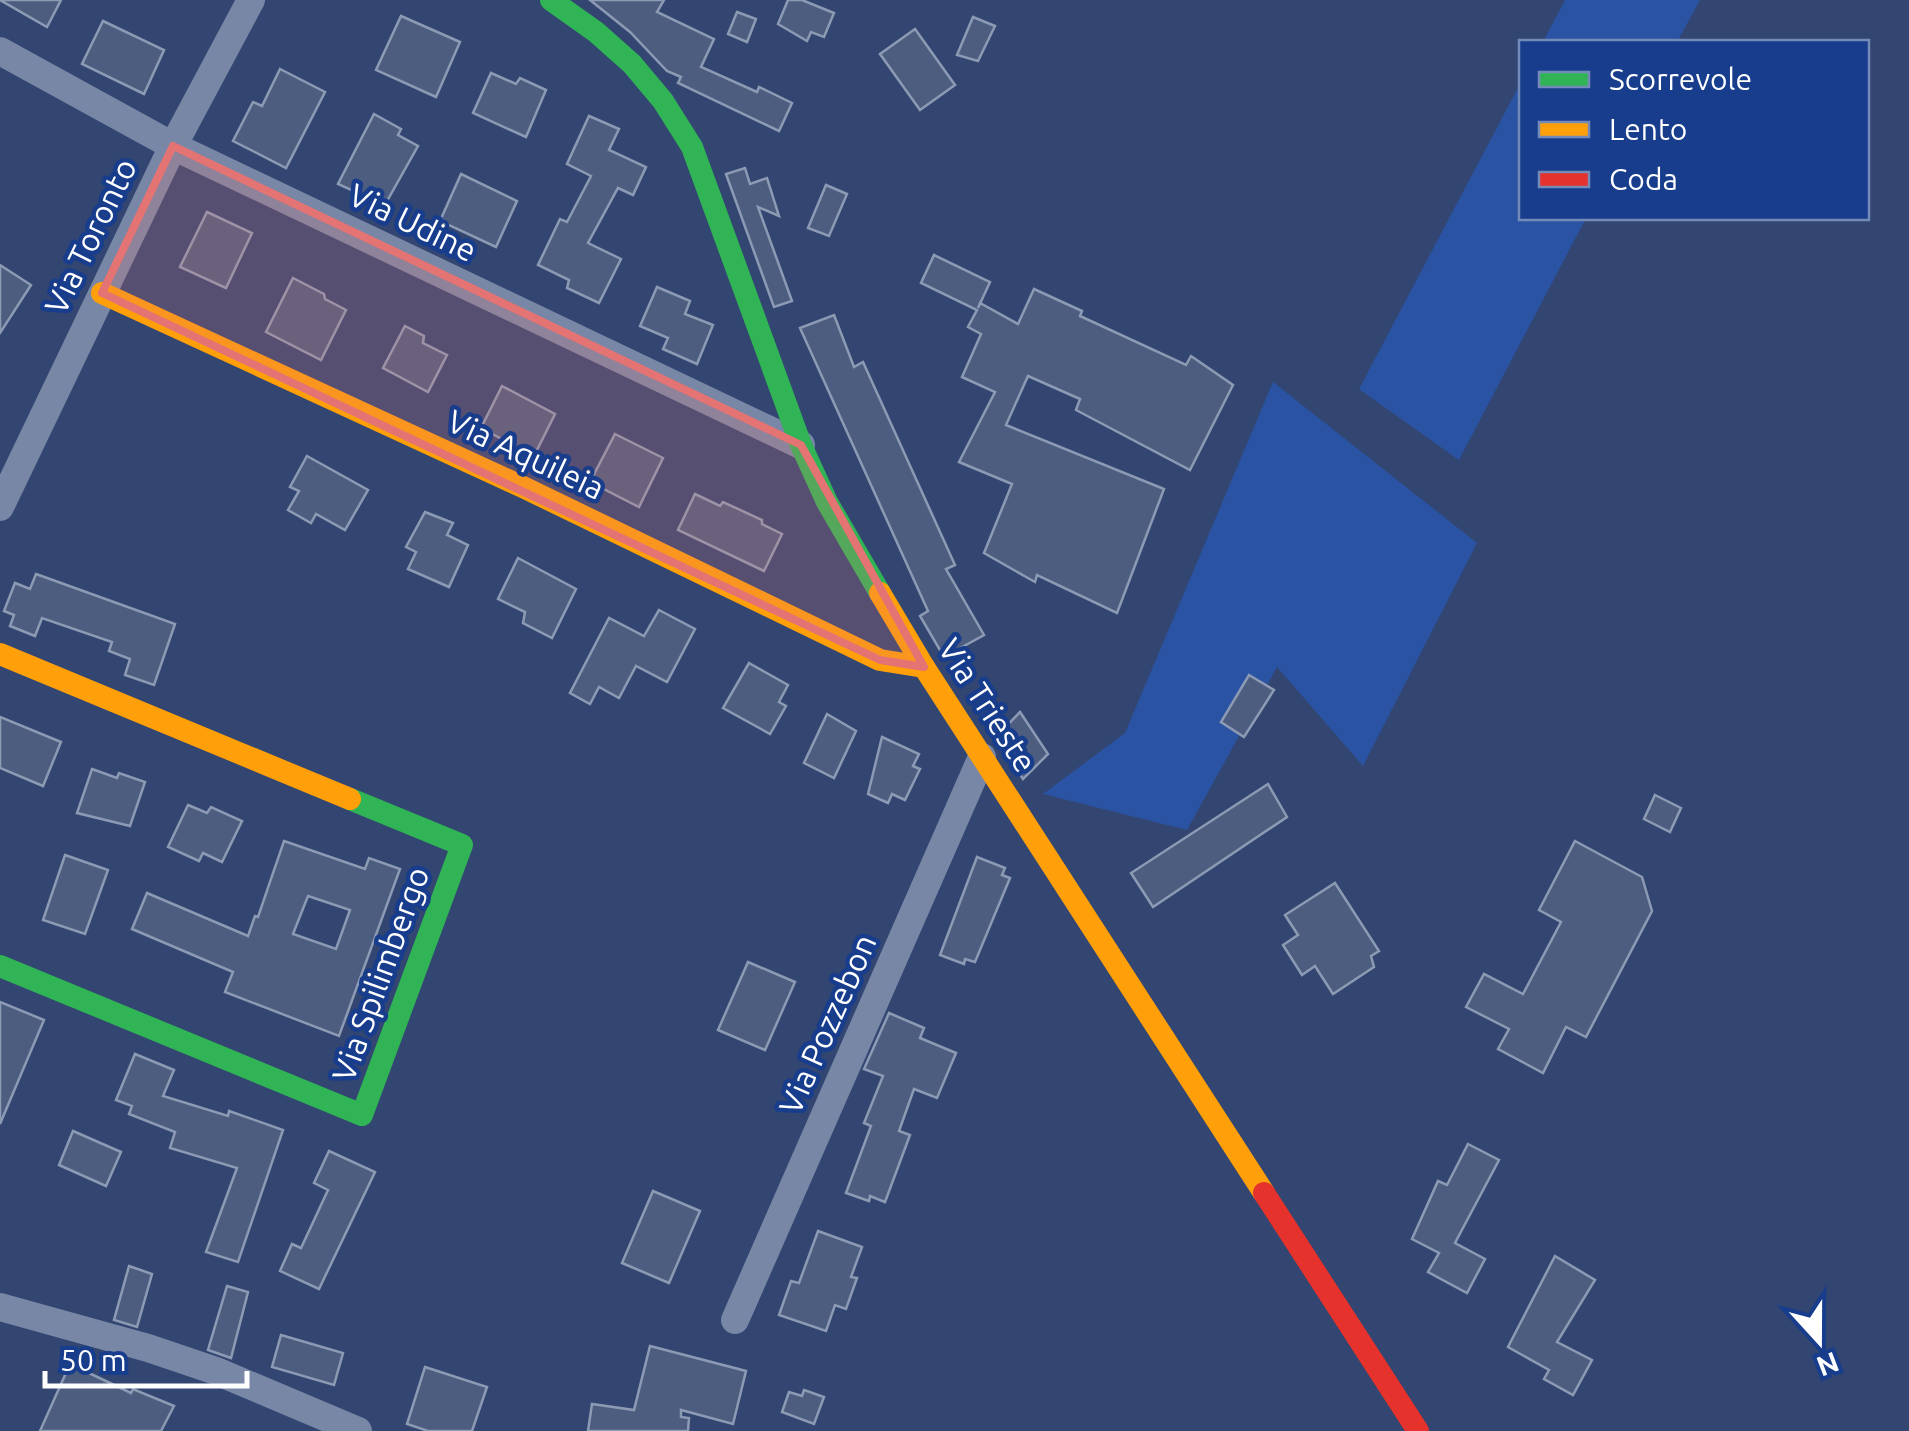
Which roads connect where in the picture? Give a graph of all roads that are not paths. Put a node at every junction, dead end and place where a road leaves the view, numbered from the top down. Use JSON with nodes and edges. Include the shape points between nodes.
{"nodes":[{"id":1,"x":252,"y":0,"type":"edge"},
{"id":2,"x":551,"y":0,"type":"edge"},
{"id":3,"x":0,"y":51,"type":"edge"},
{"id":4,"x":172,"y":146,"type":"junction"},
{"id":5,"x":102,"y":293,"type":"junction"},
{"id":6,"x":801,"y":446,"type":"junction"},
{"id":7,"x":0,"y":507,"type":"edge"},
{"id":8,"x":0,"y":654,"type":"edge"},
{"id":9,"x":924,"y":667,"type":"junction"},
{"id":10,"x":982,"y":756,"type":"junction"},
{"id":11,"x":0,"y":966,"type":"edge"},
{"id":12,"x":0,"y":1307,"type":"edge"},
{"id":13,"x":735,"y":1320,"type":"dead end"},
{"id":14,"x":358,"y":1431,"type":"edge"},
{"id":15,"x":1418,"y":1431,"type":"edge"}],
"edges":[{"from":1,"to":4,"type":"street","name":"Via Toronto"},
{"from":2,"to":6,"type":"street","name":"Via Trieste","via":[[603,34],[642,72],[692,147]]},
{"from":3,"to":4,"type":"street","name":"Via Udine"},
{"from":4,"to":5,"type":"street","name":"Via Toronto"},
{"from":4,"to":6,"type":"street","name":"Via Udine"},
{"from":5,"to":7,"type":"street","name":"Via Toronto"},
{"from":5,"to":9,"type":"street","name":"Via Aquileia","via":[[880,660]]},
{"from":6,"to":9,"type":"street","name":"Via Trieste"},
{"from":8,"to":11,"type":"street","name":"Via Spilimbergo","via":[[462,845],[362,1115]]},
{"from":9,"to":10,"type":"street","name":"Via Trieste"},
{"from":10,"to":13,"type":"street","name":"Via Pozzebon"},
{"from":10,"to":15,"type":"street","name":"Via Trieste"},
{"from":12,"to":14,"type":"street","via":[[199,1365]]}]}
